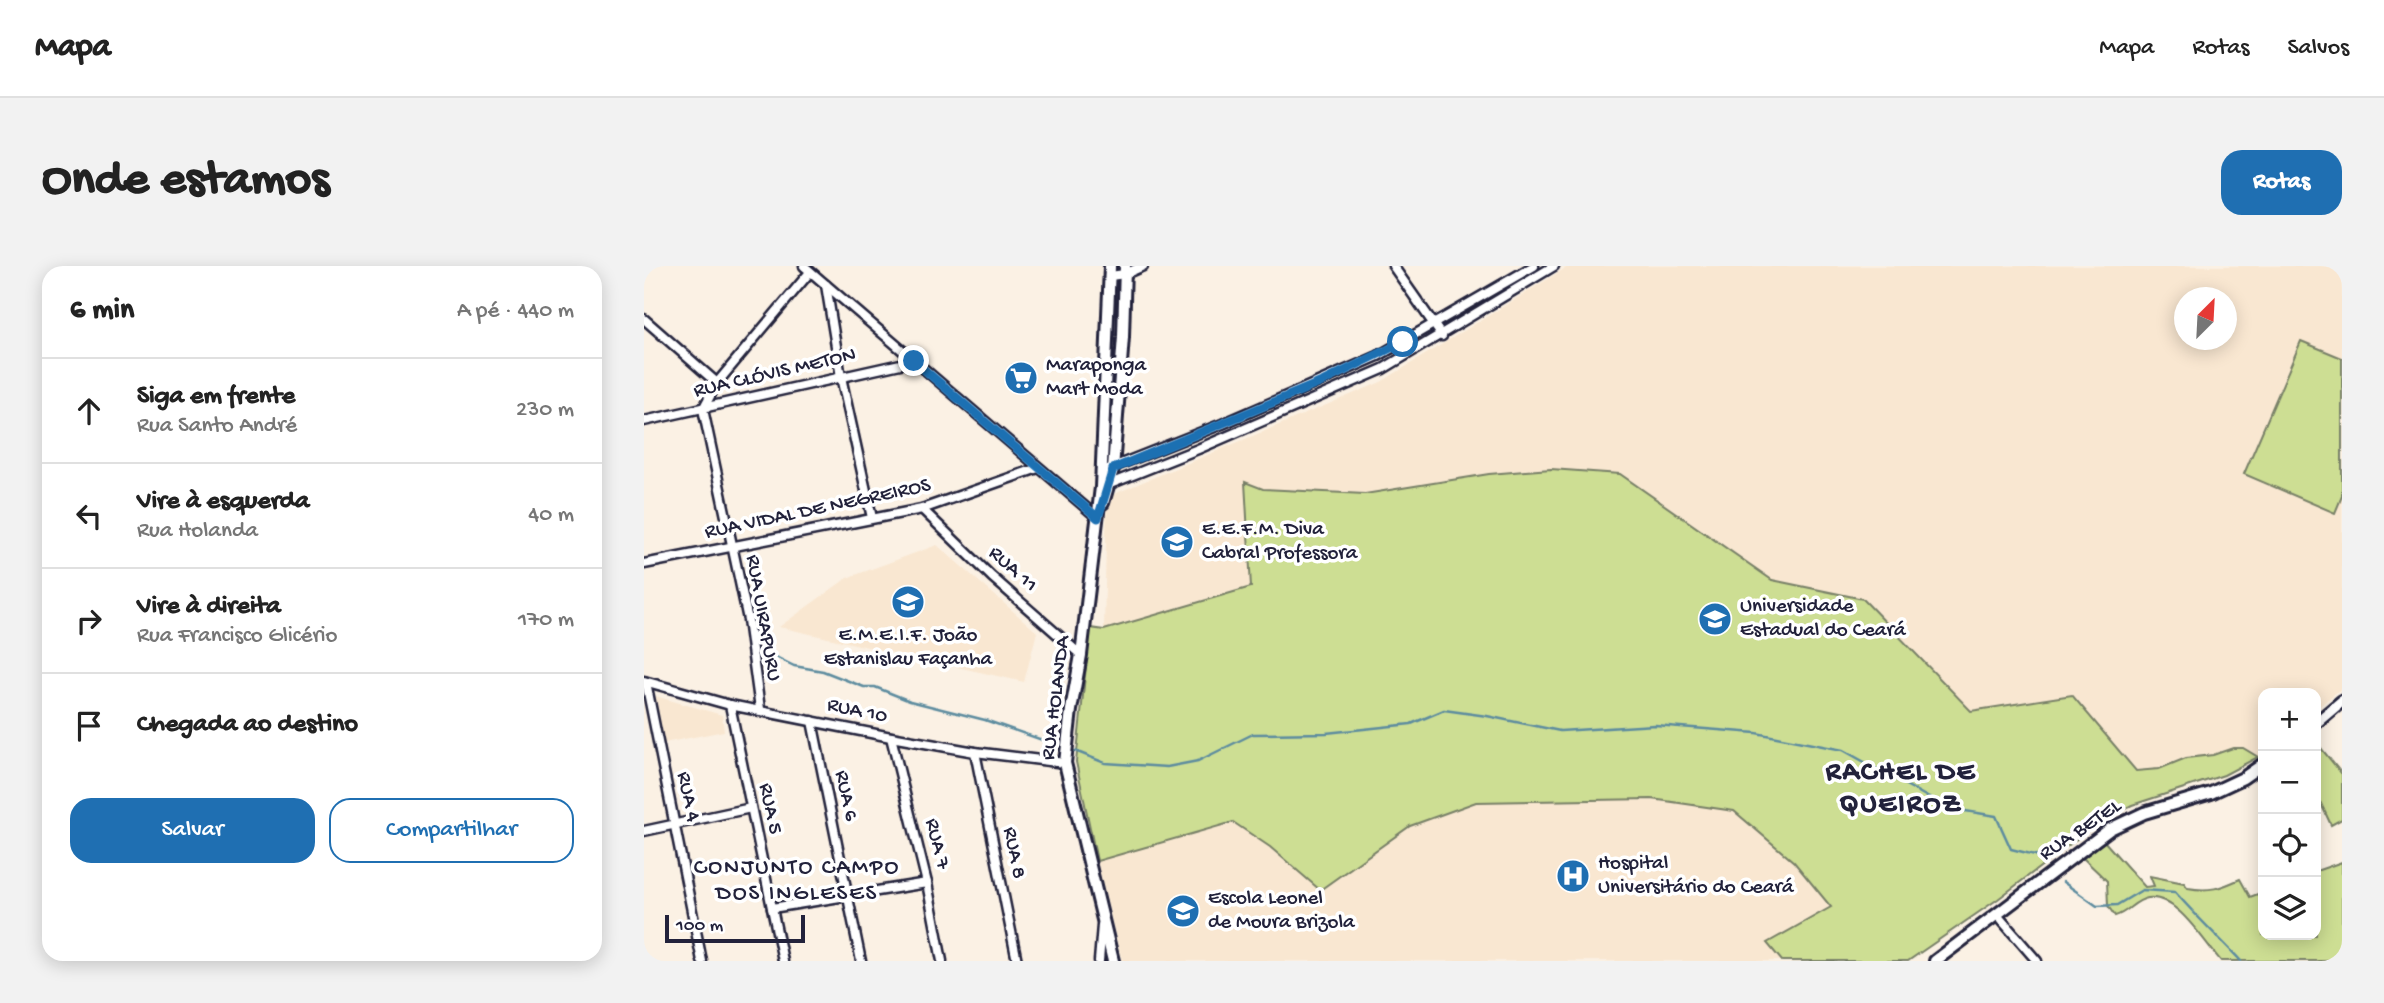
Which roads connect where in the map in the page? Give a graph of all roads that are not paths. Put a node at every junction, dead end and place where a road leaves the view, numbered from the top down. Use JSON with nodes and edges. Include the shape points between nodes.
{"nodes":[{"id":1,"x":1143,"y":266,"type":"edge"},
{"id":2,"x":1393,"y":266,"type":"edge"},
{"id":3,"x":1534,"y":266,"type":"edge"},
{"id":4,"x":1554,"y":266,"type":"edge"},
{"id":5,"x":807,"y":269,"type":"edge"},
{"id":6,"x":1125,"y":270,"type":"edge"},
{"id":7,"x":1110,"y":271,"type":"edge"},
{"id":8,"x":826,"y":285,"type":"junction"},
{"id":9,"x":644,"y":319,"type":"edge"},
{"id":10,"x":1434,"y":323,"type":"junction"},
{"id":11,"x":1442,"y":335,"type":"junction"},
{"id":12,"x":914,"y":361,"type":"junction"},
{"id":13,"x":841,"y":377,"type":"junction"},
{"id":14,"x":717,"y":383,"type":"junction"},
{"id":15,"x":703,"y":409,"type":"junction"},
{"id":16,"x":644,"y":421,"type":"edge"},
{"id":17,"x":1038,"y":468,"type":"junction"},
{"id":18,"x":1108,"y":469,"type":"junction"},
{"id":19,"x":1105,"y":486,"type":"junction"},
{"id":20,"x":922,"y":509,"type":"junction"},
{"id":21,"x":872,"y":518,"type":"junction"},
{"id":22,"x":1098,"y":518,"type":"junction"},
{"id":23,"x":732,"y":546,"type":"junction"},
{"id":24,"x":644,"y":564,"type":"edge"},
{"id":25,"x":1082,"y":655,"type":"junction"},
{"id":26,"x":645,"y":681,"type":"edge"},
{"id":27,"x":2342,"y":701,"type":"edge"},
{"id":28,"x":730,"y":705,"type":"junction"},
{"id":29,"x":760,"y":709,"type":"junction"},
{"id":30,"x":2321,"y":719,"type":"edge"},
{"id":31,"x":812,"y":721,"type":"junction"},
{"id":32,"x":891,"y":737,"type":"junction"},
{"id":33,"x":975,"y":752,"type":"junction"},
{"id":34,"x":1065,"y":763,"type":"junction"},
{"id":35,"x":2258,"y":768,"type":"edge"},
{"id":36,"x":751,"y":808,"type":"junction"},
{"id":37,"x":675,"y":825,"type":"junction"},
{"id":38,"x":644,"y":831,"type":"edge"},
{"id":39,"x":927,"y":883,"type":"junction"},
{"id":40,"x":848,"y":894,"type":"junction"},
{"id":41,"x":772,"y":908,"type":"junction"},
{"id":42,"x":1998,"y":916,"type":"junction"},
{"id":43,"x":1103,"y":918,"type":"junction"},
{"id":44,"x":2033,"y":957,"type":"edge"},
{"id":45,"x":1938,"y":960,"type":"edge"},
{"id":46,"x":702,"y":961,"type":"edge"},
{"id":47,"x":783,"y":961,"type":"edge"},
{"id":48,"x":861,"y":961,"type":"edge"},
{"id":49,"x":942,"y":961,"type":"edge"},
{"id":50,"x":1017,"y":961,"type":"edge"},
{"id":51,"x":1099,"y":961,"type":"edge"},
{"id":52,"x":1114,"y":961,"type":"edge"},
{"id":53,"x":2022,"y":961,"type":"edge"}],
"edges":[{"from":1,"to":6,"type":"street"},
{"from":2,"to":10,"type":"street"},
{"from":3,"to":10,"type":"street"},
{"from":4,"to":11,"type":"street"},
{"from":5,"to":8,"type":"street"},
{"from":5,"to":14,"type":"street"},
{"from":6,"to":7,"type":"street"},
{"from":6,"to":18,"type":"street","name":"RUA HOLANDA"},
{"from":7,"to":18,"type":"street","name":"RUA HOLANDA"},
{"from":8,"to":12,"type":"street"},
{"from":8,"to":13,"type":"street"},
{"from":9,"to":14,"type":"street"},
{"from":10,"to":11,"type":"street"},
{"from":10,"to":18,"type":"street","via":[[1322,382]]},
{"from":11,"to":19,"type":"street","via":[[1352,384]]},
{"from":12,"to":13,"type":"street","name":"RUA CLÓVIS METON"},
{"from":12,"to":17,"type":"street"},
{"from":13,"to":15,"type":"street","name":"RUA CLÓVIS METON"},
{"from":13,"to":21,"type":"street"},
{"from":14,"to":15,"type":"street"},
{"from":15,"to":16,"type":"street","name":"RUA CLÓVIS METON"},
{"from":15,"to":23,"type":"street","name":"RUA UIRAPURU"},
{"from":17,"to":20,"type":"street","name":"RUA VIDAL DE NEGREIROS"},
{"from":17,"to":22,"type":"street"},
{"from":18,"to":19,"type":"street","name":"RUA HOLANDA"},
{"from":19,"to":22,"type":"street","name":"RUA HOLANDA"},
{"from":20,"to":21,"type":"street","name":"RUA VIDAL DE NEGREIROS"},
{"from":20,"to":25,"type":"street","name":"RUA 11"},
{"from":21,"to":23,"type":"street","name":"RUA VIDAL DE NEGREIROS"},
{"from":22,"to":25,"type":"street","name":"RUA HOLANDA"},
{"from":23,"to":24,"type":"street","name":"RUA VIDAL DE NEGREIROS"},
{"from":23,"to":29,"type":"street","name":"RUA UIRAPURU"},
{"from":25,"to":34,"type":"street","name":"RUA HOLANDA"},
{"from":26,"to":28,"type":"street","name":"RUA 10"},
{"from":26,"to":37,"type":"street","name":"RUA 4"},
{"from":27,"to":30,"type":"street"},
{"from":28,"to":29,"type":"street","name":"RUA 10"},
{"from":28,"to":36,"type":"street","name":"RUA 5"},
{"from":29,"to":31,"type":"street","name":"RUA 10"},
{"from":31,"to":32,"type":"street","name":"RUA 10"},
{"from":31,"to":40,"type":"street","name":"RUA 6"},
{"from":32,"to":33,"type":"street","name":"RUA 10"},
{"from":32,"to":39,"type":"street","name":"RUA 7"},
{"from":33,"to":34,"type":"street","name":"RUA 10"},
{"from":33,"to":50,"type":"street","name":"RUA 8"},
{"from":34,"to":43,"type":"street","name":"RUA HOLANDA"},
{"from":35,"to":42,"type":"street","name":"RUA BETEL","via":[[2211,793],[2144,813],[2110,829]]},
{"from":36,"to":37,"type":"street"},
{"from":36,"to":41,"type":"street","name":"RUA 5"},
{"from":37,"to":38,"type":"street"},
{"from":37,"to":46,"type":"street","name":"RUA 4"},
{"from":39,"to":40,"type":"street"},
{"from":39,"to":49,"type":"street","name":"RUA 7"},
{"from":40,"to":41,"type":"street"},
{"from":40,"to":48,"type":"street","name":"RUA 6"},
{"from":41,"to":47,"type":"street","name":"RUA 5"},
{"from":42,"to":44,"type":"street"},
{"from":42,"to":45,"type":"street","name":"RUA BETEL"},
{"from":43,"to":51,"type":"street"},
{"from":43,"to":52,"type":"street","name":"RUA HOLANDA"},
{"from":44,"to":53,"type":"street"}]}
